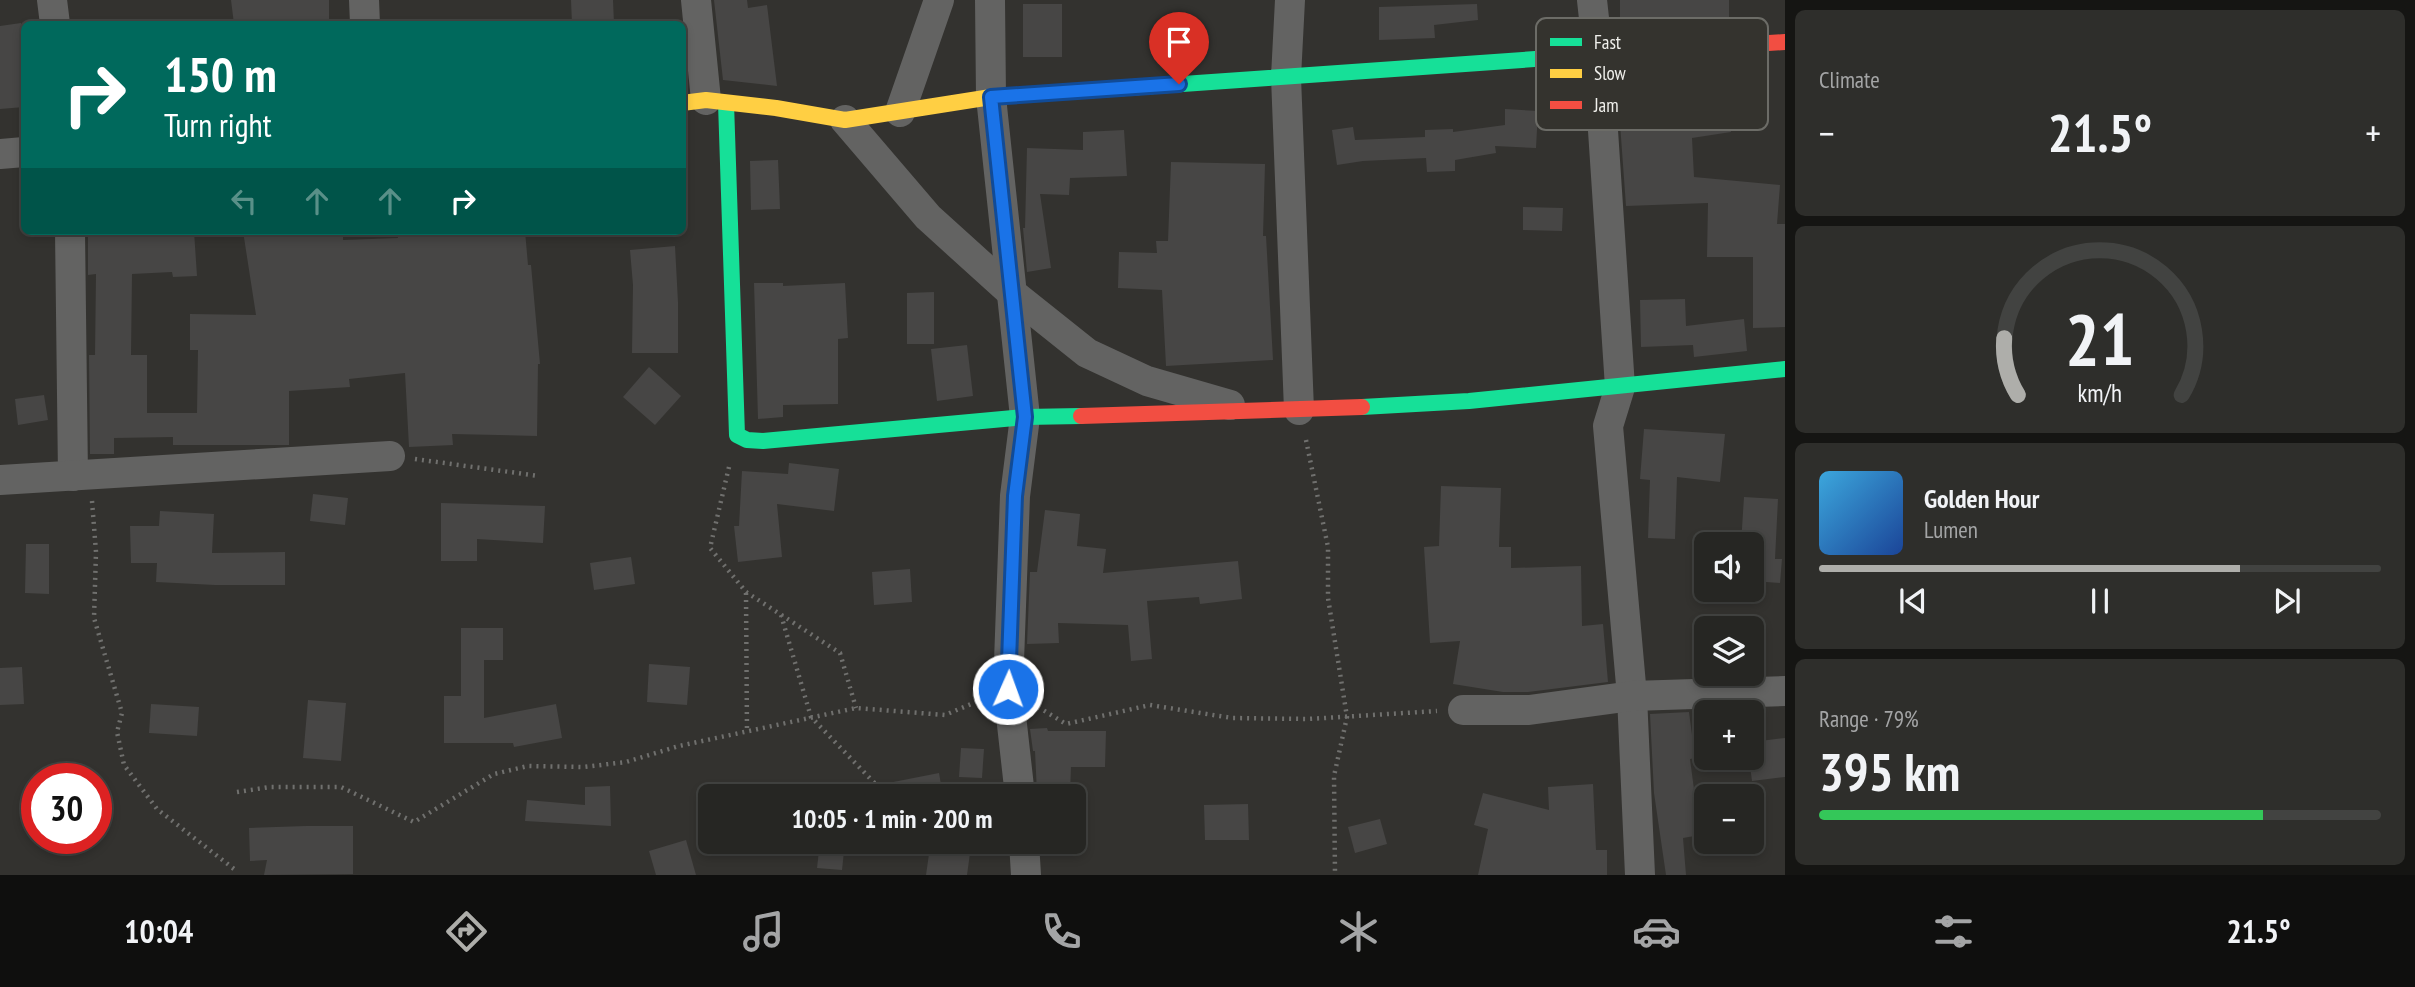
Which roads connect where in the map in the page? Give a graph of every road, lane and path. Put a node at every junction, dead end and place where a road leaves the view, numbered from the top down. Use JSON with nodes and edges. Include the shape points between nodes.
{"nodes":[{"id":1,"x":52,"y":0,"type":"edge"},
{"id":2,"x":364,"y":0,"type":"edge"},
{"id":3,"x":696,"y":0,"type":"edge"},
{"id":4,"x":939,"y":0,"type":"edge"},
{"id":5,"x":990,"y":0,"type":"edge"},
{"id":6,"x":1290,"y":0,"type":"edge"},
{"id":7,"x":1592,"y":0,"type":"edge"},
{"id":8,"x":1594,"y":18,"type":"edge"},
{"id":9,"x":55,"y":21,"type":"edge"},
{"id":10,"x":365,"y":21,"type":"edge"},
{"id":11,"x":1536,"y":59,"type":"edge"},
{"id":12,"x":1286,"y":77,"type":"junction"},
{"id":13,"x":991,"y":97,"type":"junction"},
{"id":14,"x":705,"y":102,"type":"edge"},
{"id":15,"x":900,"y":112,"type":"junction"},
{"id":16,"x":845,"y":120,"type":"junction"},
{"id":17,"x":1603,"y":130,"type":"edge"},
{"id":18,"x":21,"y":152,"type":"edge"},
{"id":19,"x":0,"y":154,"type":"edge"},
{"id":20,"x":70,"y":235,"type":"edge"},
{"id":21,"x":1013,"y":294,"type":"junction"},
{"id":22,"x":1785,"y":369,"type":"edge"},
{"id":23,"x":1620,"y":387,"type":"junction"},
{"id":24,"x":1299,"y":410,"type":"junction"},
{"id":25,"x":1252,"y":411,"type":"junction"},
{"id":26,"x":1025,"y":417,"type":"junction"},
{"id":27,"x":737,"y":435,"type":"junction"},
{"id":28,"x":390,"y":456,"type":"joint"},
{"id":29,"x":82,"y":476,"type":"junction"},
{"id":30,"x":539,"y":476,"type":"dead end"},
{"id":31,"x":0,"y":480,"type":"edge"},
{"id":32,"x":746,"y":592,"type":"junction"},
{"id":33,"x":781,"y":615,"type":"junction"},
{"id":34,"x":1008,"y":689,"type":"junction"},
{"id":35,"x":1785,"y":691,"type":"edge"},
{"id":36,"x":1632,"y":696,"type":"junction"},
{"id":37,"x":856,"y":708,"type":"junction"},
{"id":38,"x":1463,"y":710,"type":"joint"},
{"id":39,"x":1347,"y":717,"type":"junction"},
{"id":40,"x":811,"y":718,"type":"junction"},
{"id":41,"x":747,"y":733,"type":"junction"},
{"id":42,"x":875,"y":784,"type":"edge"},
{"id":43,"x":1019,"y":784,"type":"edge"},
{"id":44,"x":237,"y":792,"type":"dead end"},
{"id":45,"x":1025,"y":854,"type":"edge"},
{"id":46,"x":234,"y":869,"type":"dead end"},
{"id":47,"x":1026,"y":875,"type":"edge"},
{"id":48,"x":1335,"y":875,"type":"edge"},
{"id":49,"x":1640,"y":875,"type":"edge"}],
"edges":[{"from":1,"to":9,"type":"street"},
{"from":2,"to":10,"type":"street"},
{"from":3,"to":14,"type":"street"},
{"from":4,"to":15,"type":"street"},
{"from":5,"to":13,"type":"street"},
{"from":6,"to":12,"type":"street"},
{"from":7,"to":8,"type":"street"},
{"from":11,"to":12,"type":"street"},
{"from":12,"to":13,"type":"street"},
{"from":12,"to":24,"type":"street"},
{"from":13,"to":15,"type":"street"},
{"from":13,"to":21,"type":"street"},
{"from":14,"to":16,"type":"street"},
{"from":14,"to":27,"type":"street"},
{"from":15,"to":16,"type":"street"},
{"from":16,"to":21,"type":"street","via":[[929,217]]},
{"from":17,"to":23,"type":"street"},
{"from":18,"to":19,"type":"street"},
{"from":20,"to":29,"type":"street"},
{"from":21,"to":25,"type":"street","via":[[1087,353],[1147,381]]},
{"from":21,"to":26,"type":"street"},
{"from":22,"to":23,"type":"street"},
{"from":23,"to":24,"type":"street"},
{"from":23,"to":36,"type":"street","via":[[1608,426]]},
{"from":24,"to":25,"type":"street"},
{"from":24,"to":39,"type":"path","via":[[1328,547],[1328,598]]},
{"from":25,"to":26,"type":"street"},
{"from":26,"to":27,"type":"street","via":[[763,441]]},
{"from":26,"to":34,"type":"street","via":[[1015,496]]},
{"from":27,"to":32,"type":"path","via":[[710,548]]},
{"from":28,"to":29,"type":"street"},
{"from":28,"to":30,"type":"path"},
{"from":29,"to":31,"type":"street"},
{"from":29,"to":46,"type":"path","via":[[96,552],[94,618],[122,713],[117,732],[124,765],[157,809]]},
{"from":32,"to":33,"type":"path"},
{"from":32,"to":41,"type":"path"},
{"from":33,"to":37,"type":"path","via":[[840,653]]},
{"from":33,"to":40,"type":"path"},
{"from":34,"to":37,"type":"path","via":[[945,715]]},
{"from":34,"to":39,"type":"path","via":[[1066,724],[1150,705],[1232,718]]},
{"from":34,"to":43,"type":"street"},
{"from":35,"to":36,"type":"street"},
{"from":36,"to":38,"type":"street","via":[[1529,710]]},
{"from":36,"to":49,"type":"street"},
{"from":37,"to":40,"type":"path"},
{"from":38,"to":39,"type":"path"},
{"from":39,"to":48,"type":"path","via":[[1334,776]]},
{"from":40,"to":41,"type":"path"},
{"from":40,"to":42,"type":"path"},
{"from":41,"to":44,"type":"path","via":[[626,762],[528,766],[494,774],[414,822],[341,787]]},
{"from":45,"to":47,"type":"street"}]}
